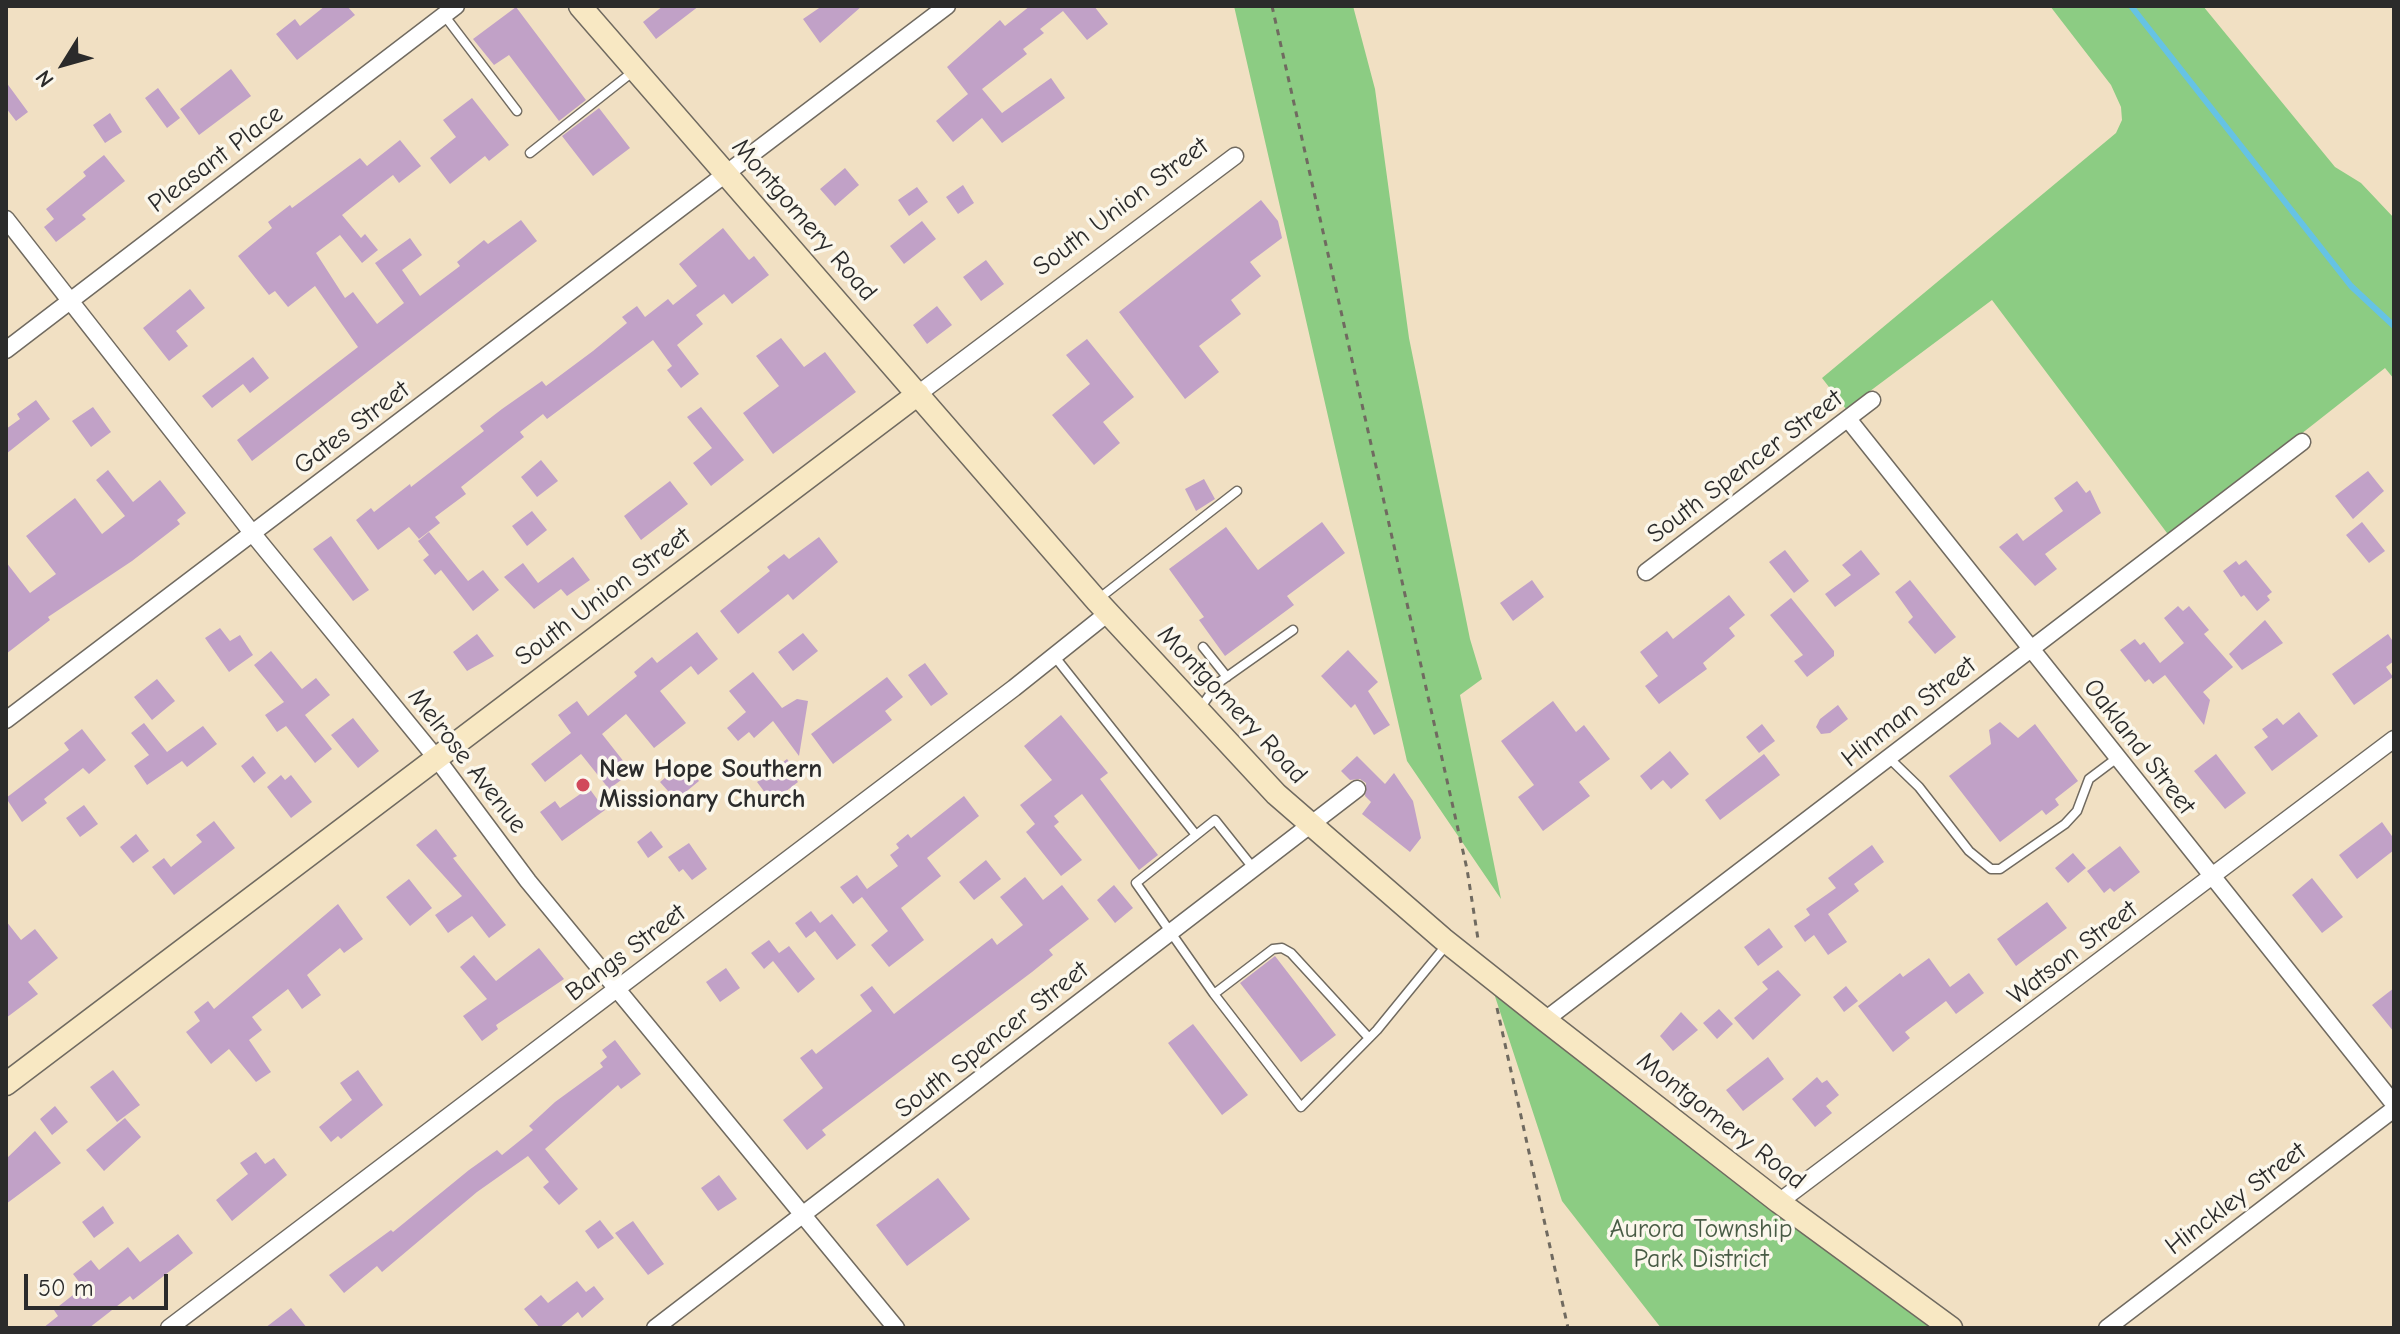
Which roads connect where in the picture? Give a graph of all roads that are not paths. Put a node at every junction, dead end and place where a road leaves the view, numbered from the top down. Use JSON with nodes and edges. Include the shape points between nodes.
{"nodes":[{"id":1,"x":580,"y":6,"type":"edge"},
{"id":2,"x":947,"y":6,"type":"edge"},
{"id":3,"x":450,"y":10,"type":"edge"},
{"id":4,"x":636,"y":69,"type":"junction"},
{"id":5,"x":517,"y":111,"type":"dead end"},
{"id":6,"x":530,"y":153,"type":"dead end"},
{"id":7,"x":1235,"y":156,"type":"dead end"},
{"id":8,"x":727,"y":174,"type":"junction"},
{"id":9,"x":6,"y":219,"type":"edge"},
{"id":10,"x":72,"y":300,"type":"junction"},
{"id":11,"x":6,"y":350,"type":"edge"},
{"id":12,"x":918,"y":394,"type":"junction"},
{"id":13,"x":1872,"y":400,"type":"dead end"},
{"id":14,"x":1848,"y":419,"type":"junction"},
{"id":15,"x":2302,"y":442,"type":"dead end"},
{"id":16,"x":1237,"y":491,"type":"dead end"},
{"id":17,"x":253,"y":534,"type":"junction"},
{"id":18,"x":1646,"y":572,"type":"dead end"},
{"id":19,"x":1102,"y":607,"type":"junction"},
{"id":20,"x":1293,"y":630,"type":"dead end"},
{"id":21,"x":1203,"y":647,"type":"dead end"},
{"id":22,"x":2031,"y":649,"type":"junction"},
{"id":23,"x":1055,"y":657,"type":"junction"},
{"id":24,"x":1227,"y":677,"type":"junction"},
{"id":25,"x":1198,"y":711,"type":"junction"},
{"id":26,"x":6,"y":720,"type":"edge"},
{"id":27,"x":2394,"y":739,"type":"edge"},
{"id":28,"x":1889,"y":758,"type":"junction"},
{"id":29,"x":2117,"y":758,"type":"junction"},
{"id":30,"x":437,"y":759,"type":"junction"},
{"id":31,"x":1357,"y":789,"type":"dead end"},
{"id":32,"x":1310,"y":826,"type":"junction"},
{"id":33,"x":1196,"y":835,"type":"junction"},
{"id":34,"x":1254,"y":869,"type":"junction"},
{"id":35,"x":2213,"y":879,"type":"junction"},
{"id":36,"x":1171,"y":933,"type":"junction"},
{"id":37,"x":1448,"y":942,"type":"junction"},
{"id":38,"x":619,"y":988,"type":"junction"},
{"id":39,"x":1214,"y":994,"type":"junction"},
{"id":40,"x":1545,"y":1020,"type":"junction"},
{"id":41,"x":1369,"y":1038,"type":"junction"},
{"id":42,"x":6,"y":1084,"type":"edge"},
{"id":43,"x":2394,"y":1106,"type":"edge"},
{"id":44,"x":1779,"y":1202,"type":"junction"},
{"id":45,"x":804,"y":1215,"type":"junction"},
{"id":46,"x":169,"y":1328,"type":"edge"},
{"id":47,"x":655,"y":1328,"type":"edge"},
{"id":48,"x":896,"y":1328,"type":"edge"},
{"id":49,"x":1951,"y":1328,"type":"edge"},
{"id":50,"x":2107,"y":1328,"type":"edge"}],
"edges":[{"from":1,"to":4,"type":"street","name":"Montgomery Road"},
{"from":2,"to":8,"type":"street","name":"Gates Street"},
{"from":3,"to":5,"type":"lane"},
{"from":3,"to":10,"type":"street","name":"Pleasant Place"},
{"from":4,"to":6,"type":"lane"},
{"from":4,"to":8,"type":"street","name":"Montgomery Road"},
{"from":7,"to":12,"type":"street","name":"South Union Street"},
{"from":8,"to":12,"type":"street","name":"Montgomery Road"},
{"from":8,"to":17,"type":"street","name":"Gates Street"},
{"from":9,"to":10,"type":"street","name":"Melrose Avenue"},
{"from":10,"to":11,"type":"street","name":"Pleasant Place"},
{"from":10,"to":17,"type":"street","name":"Melrose Avenue"},
{"from":12,"to":19,"type":"street","name":"Montgomery Road"},
{"from":12,"to":30,"type":"street","name":"South Union Street"},
{"from":13,"to":14,"type":"street","name":"South Spencer Street"},
{"from":14,"to":18,"type":"street","name":"South Spencer Street"},
{"from":14,"to":22,"type":"street","name":"Oakland Street"},
{"from":15,"to":22,"type":"street","name":"Hinman Street"},
{"from":16,"to":19,"type":"lane"},
{"from":17,"to":26,"type":"street","name":"Gates Street"},
{"from":17,"to":30,"type":"street","name":"Melrose Avenue"},
{"from":19,"to":23,"type":"street","name":"Bangs Street"},
{"from":19,"to":25,"type":"street","name":"Montgomery Road"},
{"from":20,"to":24,"type":"lane"},
{"from":21,"to":24,"type":"lane"},
{"from":22,"to":28,"type":"street","name":"Hinman Street"},
{"from":22,"to":29,"type":"street","name":"Oakland Street"},
{"from":23,"to":33,"type":"lane"},
{"from":23,"to":38,"type":"street","name":"Bangs Street"},
{"from":24,"to":25,"type":"lane"},
{"from":25,"to":32,"type":"street","name":"Montgomery Road"},
{"from":27,"to":35,"type":"street","name":"Watson Street"},
{"from":28,"to":29,"type":"lane","via":[[1969,851],[1991,869],[2000,869],[2065,824],[2077,811],[2089,779]]},
{"from":28,"to":40,"type":"street","name":"Hinman Street"},
{"from":29,"to":35,"type":"street","name":"Oakland Street"},
{"from":30,"to":38,"type":"street","name":"Melrose Avenue","via":[[528,881]]},
{"from":30,"to":42,"type":"street","name":"South Union Street"},
{"from":31,"to":32,"type":"street","name":"South Spencer Street"},
{"from":32,"to":34,"type":"street","name":"South Spencer Street"},
{"from":32,"to":37,"type":"street","name":"Montgomery Road"},
{"from":33,"to":34,"type":"lane","via":[[1215,820]]},
{"from":33,"to":36,"type":"lane","via":[[1136,883]]},
{"from":34,"to":36,"type":"street","name":"South Spencer Street"},
{"from":35,"to":43,"type":"street","name":"Oakland Street"},
{"from":35,"to":44,"type":"street","name":"Watson Street"},
{"from":36,"to":39,"type":"lane"},
{"from":36,"to":45,"type":"street","name":"South Spencer Street"},
{"from":37,"to":40,"type":"street","name":"Montgomery Road"},
{"from":37,"to":41,"type":"lane"},
{"from":38,"to":45,"type":"street","name":"Melrose Avenue"},
{"from":38,"to":46,"type":"street","name":"Bangs Street"},
{"from":39,"to":41,"type":"lane","via":[[1273,949],[1282,948]]},
{"from":39,"to":41,"type":"lane","via":[[1301,1107]]},
{"from":40,"to":44,"type":"street","name":"Montgomery Road"},
{"from":43,"to":50,"type":"street","name":"Hinckley Street"},
{"from":44,"to":49,"type":"street","name":"Montgomery Road"},
{"from":45,"to":47,"type":"street","name":"South Spencer Street"},
{"from":45,"to":48,"type":"street","name":"Melrose Avenue"}]}
